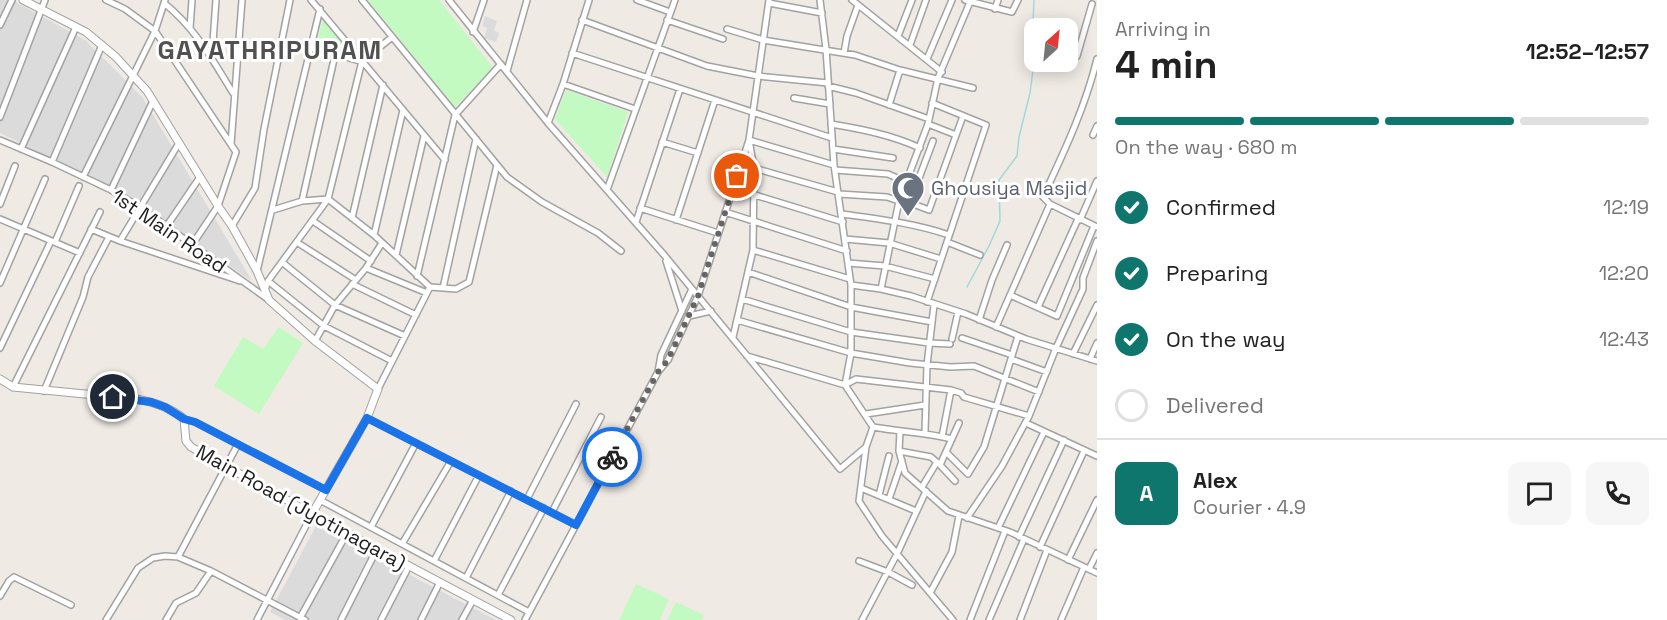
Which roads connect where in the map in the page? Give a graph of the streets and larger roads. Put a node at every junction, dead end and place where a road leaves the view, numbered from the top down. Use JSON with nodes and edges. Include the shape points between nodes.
{"nodes":[{"id":1,"x":12,"y":0,"type":"edge"},
{"id":2,"x":23,"y":0,"type":"edge"},
{"id":3,"x":45,"y":0,"type":"edge"},
{"id":4,"x":106,"y":0,"type":"edge"},
{"id":5,"x":127,"y":0,"type":"edge"},
{"id":6,"x":192,"y":0,"type":"edge"},
{"id":7,"x":216,"y":0,"type":"edge"},
{"id":8,"x":242,"y":0,"type":"edge"},
{"id":9,"x":290,"y":0,"type":"edge"},
{"id":10,"x":311,"y":0,"type":"edge"},
{"id":11,"x":362,"y":0,"type":"edge"},
{"id":12,"x":484,"y":0,"type":"edge"},
{"id":13,"x":527,"y":0,"type":"edge"},
{"id":14,"x":589,"y":0,"type":"edge"},
{"id":15,"x":637,"y":0,"type":"edge"},
{"id":16,"x":675,"y":0,"type":"edge"},
{"id":17,"x":820,"y":0,"type":"edge"},
{"id":18,"x":852,"y":0,"type":"edge"},
{"id":19,"x":912,"y":0,"type":"edge"},
{"id":20,"x":926,"y":0,"type":"edge"},
{"id":21,"x":952,"y":0,"type":"edge"},
{"id":22,"x":998,"y":0,"type":"edge"},
{"id":23,"x":1018,"y":0,"type":"edge"},
{"id":24,"x":450,"y":1,"type":"edge"},
{"id":25,"x":769,"y":1,"type":"edge"},
{"id":26,"x":967,"y":1,"type":"edge"},
{"id":27,"x":164,"y":2,"type":"edge"},
{"id":28,"x":979,"y":2,"type":"edge"},
{"id":29,"x":1093,"y":4,"type":"edge"},
{"id":30,"x":858,"y":5,"type":"junction"},
{"id":31,"x":41,"y":9,"type":"junction"},
{"id":32,"x":125,"y":9,"type":"junction"},
{"id":33,"x":320,"y":9,"type":"junction"},
{"id":34,"x":995,"y":9,"type":"junction"},
{"id":35,"x":670,"y":12,"type":"junction"},
{"id":36,"x":822,"y":14,"type":"junction"},
{"id":37,"x":582,"y":20,"type":"junction"},
{"id":38,"x":667,"y":20,"type":"junction"},
{"id":39,"x":0,"y":26,"type":"edge"},
{"id":40,"x":76,"y":27,"type":"junction"},
{"id":41,"x":190,"y":28,"type":"junction"},
{"id":42,"x":727,"y":29,"type":"dead end"},
{"id":43,"x":155,"y":31,"type":"junction"},
{"id":44,"x":473,"y":32,"type":"junction"},
{"id":45,"x":898,"y":36,"type":"junction"},
{"id":46,"x":391,"y":38,"type":"junction"},
{"id":47,"x":723,"y":39,"type":"dead end"},
{"id":48,"x":764,"y":40,"type":"junction"},
{"id":49,"x":102,"y":45,"type":"junction"},
{"id":50,"x":910,"y":45,"type":"junction"},
{"id":51,"x":310,"y":47,"type":"junction"},
{"id":52,"x":658,"y":48,"type":"junction"},
{"id":53,"x":826,"y":49,"type":"junction"},
{"id":54,"x":572,"y":53,"type":"junction"},
{"id":55,"x":844,"y":53,"type":"junction"},
{"id":56,"x":1078,"y":53,"type":"edge"},
{"id":57,"x":335,"y":55,"type":"junction"},
{"id":58,"x":212,"y":58,"type":"junction"},
{"id":59,"x":927,"y":59,"type":"junction"},
{"id":60,"x":362,"y":62,"type":"junction"},
{"id":61,"x":1097,"y":63,"type":"edge"},
{"id":62,"x":501,"y":64,"type":"junction"},
{"id":63,"x":900,"y":70,"type":"junction"},
{"id":64,"x":507,"y":71,"type":"junction"},
{"id":65,"x":942,"y":72,"type":"junction"},
{"id":66,"x":134,"y":76,"type":"junction"},
{"id":67,"x":758,"y":76,"type":"junction"},
{"id":68,"x":646,"y":78,"type":"junction"},
{"id":69,"x":938,"y":78,"type":"junction"},
{"id":70,"x":562,"y":84,"type":"junction"},
{"id":71,"x":383,"y":85,"type":"junction"},
{"id":72,"x":828,"y":85,"type":"junction"},
{"id":73,"x":1090,"y":86,"type":"junction"},
{"id":74,"x":973,"y":88,"type":"dead end"},
{"id":75,"x":1097,"y":88,"type":"edge"},
{"id":76,"x":680,"y":89,"type":"junction"},
{"id":77,"x":234,"y":95,"type":"junction"},
{"id":78,"x":794,"y":98,"type":"dead end"},
{"id":79,"x":715,"y":100,"type":"junction"},
{"id":80,"x":153,"y":101,"type":"junction"},
{"id":81,"x":932,"y":103,"type":"junction"},
{"id":82,"x":830,"y":104,"type":"junction"},
{"id":83,"x":889,"y":105,"type":"junction"},
{"id":84,"x":635,"y":109,"type":"junction"},
{"id":85,"x":403,"y":110,"type":"junction"},
{"id":86,"x":753,"y":112,"type":"junction"},
{"id":87,"x":455,"y":115,"type":"junction"},
{"id":88,"x":963,"y":116,"type":"junction"},
{"id":89,"x":0,"y":117,"type":"edge"},
{"id":90,"x":929,"y":122,"type":"junction"},
{"id":91,"x":548,"y":123,"type":"junction"},
{"id":92,"x":831,"y":124,"type":"junction"},
{"id":93,"x":1097,"y":126,"type":"edge"},
{"id":94,"x":956,"y":135,"type":"junction"},
{"id":95,"x":1093,"y":135,"type":"dead end"},
{"id":96,"x":424,"y":136,"type":"junction"},
{"id":97,"x":832,"y":138,"type":"junction"},
{"id":98,"x":476,"y":139,"type":"junction"},
{"id":99,"x":0,"y":140,"type":"edge"},
{"id":100,"x":749,"y":140,"type":"junction"},
{"id":101,"x":933,"y":141,"type":"dead end"},
{"id":102,"x":662,"y":142,"type":"junction"},
{"id":103,"x":179,"y":143,"type":"junction"},
{"id":104,"x":231,"y":146,"type":"junction"},
{"id":105,"x":833,"y":148,"type":"junction"},
{"id":106,"x":920,"y":148,"type":"junction"},
{"id":107,"x":21,"y":149,"type":"junction"},
{"id":108,"x":698,"y":153,"type":"junction"},
{"id":109,"x":893,"y":158,"type":"dead end"},
{"id":110,"x":445,"y":160,"type":"junction"},
{"id":111,"x":52,"y":162,"type":"junction"},
{"id":112,"x":497,"y":165,"type":"junction"},
{"id":113,"x":15,"y":166,"type":"dead end"},
{"id":114,"x":835,"y":167,"type":"junction"},
{"id":115,"x":754,"y":168,"type":"junction"},
{"id":116,"x":83,"y":177,"type":"junction"},
{"id":117,"x":200,"y":177,"type":"junction"},
{"id":118,"x":45,"y":179,"type":"dead end"},
{"id":119,"x":906,"y":182,"type":"junction"},
{"id":120,"x":1097,"y":182,"type":"edge"},
{"id":121,"x":79,"y":186,"type":"dead end"},
{"id":122,"x":111,"y":190,"type":"junction"},
{"id":123,"x":607,"y":190,"type":"junction"},
{"id":124,"x":839,"y":193,"type":"junction"},
{"id":125,"x":755,"y":195,"type":"junction"},
{"id":126,"x":328,"y":199,"type":"junction"},
{"id":127,"x":900,"y":200,"type":"junction"},
{"id":128,"x":302,"y":201,"type":"junction"},
{"id":129,"x":910,"y":202,"type":"junction"},
{"id":130,"x":0,"y":204,"type":"edge"},
{"id":131,"x":1050,"y":204,"type":"junction"},
{"id":132,"x":218,"y":206,"type":"junction"},
{"id":133,"x":141,"y":207,"type":"junction"},
{"id":134,"x":640,"y":208,"type":"junction"},
{"id":135,"x":273,"y":210,"type":"junction"},
{"id":136,"x":100,"y":212,"type":"dead end"},
{"id":137,"x":725,"y":212,"type":"junction"},
{"id":138,"x":842,"y":214,"type":"junction"},
{"id":139,"x":352,"y":218,"type":"junction"},
{"id":140,"x":0,"y":219,"type":"edge"},
{"id":141,"x":1079,"y":219,"type":"junction"},
{"id":142,"x":676,"y":220,"type":"junction"},
{"id":143,"x":754,"y":220,"type":"junction"},
{"id":144,"x":313,"y":221,"type":"junction"},
{"id":145,"x":894,"y":221,"type":"junction"},
{"id":146,"x":636,"y":222,"type":"junction"},
{"id":147,"x":843,"y":222,"type":"junction"},
{"id":148,"x":232,"y":226,"type":"junction"},
{"id":149,"x":166,"y":227,"type":"junction"},
{"id":150,"x":1096,"y":227,"type":"edge"},
{"id":151,"x":25,"y":229,"type":"junction"},
{"id":152,"x":91,"y":230,"type":"junction"},
{"id":153,"x":718,"y":233,"type":"junction"},
{"id":154,"x":374,"y":235,"type":"junction"},
{"id":155,"x":949,"y":235,"type":"junction"},
{"id":156,"x":109,"y":237,"type":"junction"},
{"id":157,"x":845,"y":239,"type":"junction"},
{"id":158,"x":120,"y":241,"type":"junction"},
{"id":159,"x":1097,"y":241,"type":"edge"},
{"id":160,"x":53,"y":242,"type":"junction"},
{"id":161,"x":947,"y":242,"type":"junction"},
{"id":162,"x":298,"y":243,"type":"junction"},
{"id":163,"x":382,"y":243,"type":"junction"},
{"id":164,"x":889,"y":243,"type":"junction"},
{"id":165,"x":192,"y":245,"type":"junction"},
{"id":166,"x":1007,"y":245,"type":"dead end"},
{"id":167,"x":753,"y":250,"type":"junction"},
{"id":168,"x":621,"y":251,"type":"dead end"},
{"id":169,"x":847,"y":251,"type":"junction"},
{"id":170,"x":80,"y":253,"type":"junction"},
{"id":171,"x":396,"y":255,"type":"junction"},
{"id":172,"x":981,"y":255,"type":"dead end"},
{"id":173,"x":665,"y":256,"type":"junction"},
{"id":174,"x":941,"y":259,"type":"junction"},
{"id":175,"x":371,"y":261,"type":"junction"},
{"id":176,"x":282,"y":262,"type":"junction"},
{"id":177,"x":849,"y":263,"type":"junction"},
{"id":178,"x":885,"y":266,"type":"junction"},
{"id":179,"x":366,"y":267,"type":"junction"},
{"id":180,"x":257,"y":271,"type":"junction"},
{"id":181,"x":748,"y":272,"type":"junction"},
{"id":182,"x":417,"y":276,"type":"junction"},
{"id":183,"x":934,"y":279,"type":"junction"},
{"id":184,"x":268,"y":281,"type":"junction"},
{"id":185,"x":354,"y":282,"type":"junction"},
{"id":186,"x":851,"y":282,"type":"junction"},
{"id":187,"x":0,"y":283,"type":"edge"},
{"id":188,"x":245,"y":283,"type":"junction"},
{"id":189,"x":443,"y":288,"type":"junction"},
{"id":190,"x":692,"y":289,"type":"junction"},
{"id":191,"x":881,"y":289,"type":"junction"},
{"id":192,"x":265,"y":290,"type":"junction"},
{"id":193,"x":428,"y":290,"type":"junction"},
{"id":194,"x":1011,"y":295,"type":"junction"},
{"id":195,"x":698,"y":296,"type":"junction"},
{"id":196,"x":742,"y":299,"type":"junction"},
{"id":197,"x":268,"y":300,"type":"junction"},
{"id":198,"x":927,"y":302,"type":"junction"},
{"id":199,"x":934,"y":304,"type":"junction"},
{"id":200,"x":335,"y":305,"type":"junction"},
{"id":201,"x":1097,"y":305,"type":"edge"},
{"id":202,"x":851,"y":307,"type":"junction"},
{"id":203,"x":1038,"y":307,"type":"junction"},
{"id":204,"x":682,"y":311,"type":"junction"},
{"id":205,"x":711,"y":311,"type":"junction"},
{"id":206,"x":958,"y":312,"type":"junction"},
{"id":207,"x":416,"y":315,"type":"junction"},
{"id":208,"x":689,"y":316,"type":"junction"},
{"id":209,"x":737,"y":320,"type":"junction"},
{"id":210,"x":979,"y":320,"type":"junction"},
{"id":211,"x":932,"y":322,"type":"junction"},
{"id":212,"x":324,"y":326,"type":"junction"},
{"id":213,"x":996,"y":327,"type":"junction"},
{"id":214,"x":851,"y":332,"type":"junction"},
{"id":215,"x":405,"y":336,"type":"junction"},
{"id":216,"x":1018,"y":336,"type":"junction"},
{"id":217,"x":733,"y":337,"type":"junction"},
{"id":218,"x":962,"y":338,"type":"dead end"},
{"id":219,"x":315,"y":341,"type":"junction"},
{"id":220,"x":929,"y":343,"type":"junction"},
{"id":221,"x":1097,"y":343,"type":"edge"},
{"id":222,"x":0,"y":348,"type":"edge"},
{"id":223,"x":1056,"y":348,"type":"junction"},
{"id":224,"x":851,"y":353,"type":"junction"},
{"id":225,"x":1073,"y":354,"type":"junction"},
{"id":226,"x":745,"y":355,"type":"junction"},
{"id":227,"x":1011,"y":357,"type":"junction"},
{"id":228,"x":1090,"y":359,"type":"junction"},
{"id":229,"x":392,"y":361,"type":"junction"},
{"id":230,"x":1097,"y":361,"type":"edge"},
{"id":231,"x":927,"y":365,"type":"junction"},
{"id":232,"x":658,"y":372,"type":"junction"},
{"id":233,"x":1047,"y":372,"type":"junction"},
{"id":234,"x":1004,"y":378,"type":"junction"},
{"id":235,"x":0,"y":379,"type":"edge"},
{"id":236,"x":845,"y":385,"type":"junction"},
{"id":237,"x":925,"y":386,"type":"junction"},
{"id":238,"x":13,"y":387,"type":"junction"},
{"id":239,"x":378,"y":389,"type":"junction"},
{"id":240,"x":951,"y":390,"type":"junction"},
{"id":241,"x":44,"y":392,"type":"junction"},
{"id":242,"x":1039,"y":392,"type":"junction"},
{"id":243,"x":576,"y":404,"type":"dead end"},
{"id":244,"x":925,"y":405,"type":"junction"},
{"id":245,"x":997,"y":405,"type":"junction"},
{"id":246,"x":866,"y":414,"type":"junction"},
{"id":247,"x":1029,"y":416,"type":"junction"},
{"id":248,"x":601,"y":417,"type":"dead end"},
{"id":249,"x":367,"y":418,"type":"junction"},
{"id":250,"x":184,"y":419,"type":"junction"},
{"id":251,"x":959,"y":423,"type":"dead end"},
{"id":252,"x":1026,"y":423,"type":"junction"},
{"id":253,"x":873,"y":427,"type":"junction"},
{"id":254,"x":900,"y":431,"type":"junction"},
{"id":255,"x":925,"y":432,"type":"junction"},
{"id":256,"x":1044,"y":432,"type":"junction"},
{"id":257,"x":942,"y":437,"type":"junction"},
{"id":258,"x":952,"y":440,"type":"junction"},
{"id":259,"x":1064,"y":440,"type":"junction"},
{"id":260,"x":416,"y":442,"type":"junction"},
{"id":261,"x":238,"y":444,"type":"junction"},
{"id":262,"x":866,"y":447,"type":"junction"},
{"id":263,"x":899,"y":451,"type":"junction"},
{"id":264,"x":1084,"y":451,"type":"junction"},
{"id":265,"x":946,"y":452,"type":"junction"},
{"id":266,"x":889,"y":456,"type":"dead end"},
{"id":267,"x":1097,"y":456,"type":"edge"},
{"id":268,"x":451,"y":460,"type":"junction"},
{"id":269,"x":902,"y":461,"type":"junction"},
{"id":270,"x":938,"y":463,"type":"junction"},
{"id":271,"x":225,"y":467,"type":"junction"},
{"id":272,"x":479,"y":475,"type":"junction"},
{"id":273,"x":955,"y":480,"type":"dead end"},
{"id":274,"x":861,"y":488,"type":"junction"},
{"id":275,"x":924,"y":489,"type":"junction"},
{"id":276,"x":326,"y":490,"type":"junction"},
{"id":277,"x":512,"y":491,"type":"junction"},
{"id":278,"x":879,"y":495,"type":"junction"},
{"id":279,"x":527,"y":499,"type":"junction"},
{"id":280,"x":889,"y":499,"type":"junction"},
{"id":281,"x":320,"y":500,"type":"junction"},
{"id":282,"x":1097,"y":500,"type":"edge"},
{"id":283,"x":544,"y":508,"type":"junction"},
{"id":284,"x":916,"y":511,"type":"junction"},
{"id":285,"x":552,"y":512,"type":"junction"},
{"id":286,"x":312,"y":514,"type":"junction"},
{"id":287,"x":958,"y":516,"type":"junction"},
{"id":288,"x":967,"y":518,"type":"junction"},
{"id":289,"x":576,"y":525,"type":"junction"},
{"id":290,"x":371,"y":527,"type":"junction"},
{"id":291,"x":998,"y":528,"type":"junction"},
{"id":292,"x":1005,"y":531,"type":"junction"},
{"id":293,"x":347,"y":533,"type":"junction"},
{"id":294,"x":1021,"y":538,"type":"junction"},
{"id":295,"x":402,"y":544,"type":"junction"},
{"id":296,"x":1040,"y":547,"type":"junction"},
{"id":297,"x":377,"y":549,"type":"junction"},
{"id":298,"x":1047,"y":550,"type":"junction"},
{"id":299,"x":1097,"y":553,"type":"edge"},
{"id":300,"x":897,"y":554,"type":"junction"},
{"id":301,"x":178,"y":557,"type":"junction"},
{"id":302,"x":1068,"y":560,"type":"junction"},
{"id":303,"x":434,"y":561,"type":"junction"},
{"id":304,"x":859,"y":561,"type":"dead end"},
{"id":305,"x":409,"y":566,"type":"junction"},
{"id":306,"x":1087,"y":568,"type":"junction"},
{"id":307,"x":211,"y":571,"type":"junction"},
{"id":308,"x":888,"y":572,"type":"junction"},
{"id":309,"x":1097,"y":573,"type":"edge"},
{"id":310,"x":466,"y":578,"type":"junction"},
{"id":311,"x":440,"y":582,"type":"junction"},
{"id":312,"x":912,"y":585,"type":"dead end"},
{"id":313,"x":930,"y":593,"type":"junction"},
{"id":314,"x":498,"y":595,"type":"junction"},
{"id":315,"x":0,"y":596,"type":"edge"},
{"id":316,"x":267,"y":600,"type":"junction"},
{"id":317,"x":473,"y":600,"type":"junction"},
{"id":318,"x":71,"y":605,"type":"dead end"},
{"id":319,"x":530,"y":612,"type":"junction"},
{"id":320,"x":303,"y":619,"type":"edge"},
{"id":321,"x":506,"y":619,"type":"edge"},
{"id":322,"x":105,"y":620,"type":"edge"},
{"id":323,"x":166,"y":620,"type":"edge"},
{"id":324,"x":256,"y":620,"type":"edge"},
{"id":325,"x":341,"y":620,"type":"edge"},
{"id":326,"x":381,"y":620,"type":"edge"},
{"id":327,"x":421,"y":620,"type":"edge"},
{"id":328,"x":462,"y":620,"type":"edge"},
{"id":329,"x":525,"y":620,"type":"edge"},
{"id":330,"x":863,"y":620,"type":"edge"},
{"id":331,"x":953,"y":620,"type":"edge"},
{"id":332,"x":970,"y":620,"type":"edge"},
{"id":333,"x":989,"y":620,"type":"edge"},
{"id":334,"x":1020,"y":620,"type":"edge"},
{"id":335,"x":1061,"y":620,"type":"edge"}],
"edges":[{"from":1,"to":39,"type":"street"},
{"from":2,"to":31,"type":"street"},
{"from":3,"to":31,"type":"street"},
{"from":4,"to":32,"type":"street"},
{"from":5,"to":32,"type":"street"},
{"from":6,"to":41,"type":"street"},
{"from":7,"to":58,"type":"street"},
{"from":8,"to":77,"type":"street"},
{"from":9,"to":148,"type":"street","via":[[255,188]]},
{"from":10,"to":33,"type":"street"},
{"from":11,"to":46,"type":"street"},
{"from":12,"to":44,"type":"street"},
{"from":13,"to":64,"type":"street"},
{"from":14,"to":37,"type":"street"},
{"from":15,"to":35,"type":"street"},
{"from":16,"to":35,"type":"street"},
{"from":17,"to":36,"type":"street"},
{"from":18,"to":30,"type":"street"},
{"from":19,"to":45,"type":"street"},
{"from":20,"to":50,"type":"street"},
{"from":21,"to":59,"type":"street"},
{"from":22,"to":34,"type":"street"},
{"from":23,"to":34,"type":"street","via":[[1014,12]]},
{"from":24,"to":44,"type":"street"},
{"from":25,"to":36,"type":"street"},
{"from":25,"to":48,"type":"street"},
{"from":26,"to":28,"type":"street"},
{"from":26,"to":65,"type":"street"},
{"from":27,"to":41,"type":"street"},
{"from":27,"to":43,"type":"street"},
{"from":28,"to":34,"type":"street"},
{"from":29,"to":56,"type":"street"},
{"from":30,"to":45,"type":"street"},
{"from":30,"to":55,"type":"street"},
{"from":31,"to":40,"type":"street"},
{"from":31,"to":89,"type":"street"},
{"from":32,"to":43,"type":"street"},
{"from":33,"to":51,"type":"street"},
{"from":33,"to":60,"type":"street"},
{"from":35,"to":38,"type":"street"},
{"from":36,"to":53,"type":"street"},
{"from":37,"to":52,"type":"street"},
{"from":37,"to":54,"type":"street"},
{"from":38,"to":47,"type":"street"},
{"from":38,"to":52,"type":"street"},
{"from":40,"to":49,"type":"street"},
{"from":40,"to":107,"type":"street"},
{"from":41,"to":58,"type":"street"},
{"from":42,"to":48,"type":"street"},
{"from":43,"to":66,"type":"street"},
{"from":43,"to":104,"type":"street"},
{"from":44,"to":62,"type":"street"},
{"from":45,"to":50,"type":"street"},
{"from":46,"to":60,"type":"street"},
{"from":46,"to":87,"type":"street"},
{"from":48,"to":53,"type":"street"},
{"from":48,"to":67,"type":"street"},
{"from":49,"to":66,"type":"street"},
{"from":49,"to":111,"type":"street"},
{"from":50,"to":59,"type":"street"},
{"from":51,"to":57,"type":"street"},
{"from":51,"to":135,"type":"street"},
{"from":52,"to":67,"type":"street","via":[[707,66]]},
{"from":52,"to":68,"type":"street"},
{"from":53,"to":55,"type":"street"},
{"from":53,"to":72,"type":"street"},
{"from":54,"to":68,"type":"street"},
{"from":54,"to":70,"type":"street"},
{"from":55,"to":63,"type":"street"},
{"from":57,"to":60,"type":"street"},
{"from":57,"to":128,"type":"street"},
{"from":58,"to":77,"type":"street"},
{"from":59,"to":65,"type":"street"},
{"from":60,"to":71,"type":"street"},
{"from":60,"to":126,"type":"street"},
{"from":61,"to":73,"type":"street"},
{"from":62,"to":64,"type":"street"},
{"from":62,"to":87,"type":"street"},
{"from":63,"to":69,"type":"street"},
{"from":63,"to":83,"type":"street"},
{"from":64,"to":91,"type":"street"},
{"from":65,"to":69,"type":"street"},
{"from":66,"to":80,"type":"street"},
{"from":66,"to":116,"type":"street"},
{"from":67,"to":72,"type":"street"},
{"from":67,"to":86,"type":"street"},
{"from":68,"to":76,"type":"street"},
{"from":68,"to":84,"type":"street"},
{"from":69,"to":74,"type":"street"},
{"from":69,"to":81,"type":"street"},
{"from":70,"to":84,"type":"street"},
{"from":70,"to":91,"type":"street"},
{"from":71,"to":85,"type":"street"},
{"from":71,"to":139,"type":"street"},
{"from":72,"to":82,"type":"street"},
{"from":72,"to":83,"type":"street"},
{"from":73,"to":75,"type":"street"},
{"from":73,"to":131,"type":"street","via":[[1043,197]]},
{"from":76,"to":79,"type":"street"},
{"from":76,"to":102,"type":"street"},
{"from":77,"to":104,"type":"street"},
{"from":78,"to":82,"type":"street"},
{"from":79,"to":86,"type":"street"},
{"from":79,"to":108,"type":"street"},
{"from":80,"to":103,"type":"street"},
{"from":80,"to":122,"type":"street"},
{"from":81,"to":88,"type":"street"},
{"from":81,"to":90,"type":"street"},
{"from":82,"to":92,"type":"street"},
{"from":83,"to":90,"type":"street"},
{"from":84,"to":123,"type":"street"},
{"from":85,"to":96,"type":"street"},
{"from":85,"to":154,"type":"street"},
{"from":86,"to":97,"type":"street"},
{"from":86,"to":100,"type":"street"},
{"from":87,"to":98,"type":"street"},
{"from":87,"to":110,"type":"street"},
{"from":88,"to":94,"type":"street"},
{"from":88,"to":155,"type":"street","via":[[986,125]]},
{"from":90,"to":94,"type":"street"},
{"from":90,"to":106,"type":"street"},
{"from":91,"to":123,"type":"street"},
{"from":92,"to":97,"type":"street"},
{"from":92,"to":106,"type":"street"},
{"from":93,"to":95,"type":"street"},
{"from":94,"to":129,"type":"street","via":[[928,210]]},
{"from":96,"to":110,"type":"street"},
{"from":96,"to":171,"type":"street"},
{"from":97,"to":105,"type":"street"},
{"from":98,"to":112,"type":"street"},
{"from":98,"to":189,"type":"street"},
{"from":99,"to":107,"type":"street","name":"1st Main Road"},
{"from":100,"to":114,"type":"street"},
{"from":100,"to":115,"type":"street"},
{"from":100,"to":137,"type":"street"},
{"from":101,"to":129,"type":"street"},
{"from":102,"to":108,"type":"street"},
{"from":102,"to":134,"type":"street"},
{"from":103,"to":117,"type":"street"},
{"from":103,"to":133,"type":"street"},
{"from":104,"to":132,"type":"street","via":[[236,155]]},
{"from":105,"to":109,"type":"street"},
{"from":105,"to":114,"type":"street"},
{"from":106,"to":119,"type":"street"},
{"from":107,"to":111,"type":"street","name":"1st Main Road"},
{"from":108,"to":142,"type":"street"},
{"from":110,"to":182,"type":"street"},
{"from":111,"to":116,"type":"street","name":"1st Main Road"},
{"from":112,"to":168,"type":"street","via":[[542,202],[598,233]]},
{"from":112,"to":189,"type":"street","via":[[470,282],[456,289]]},
{"from":113,"to":130,"type":"street"},
{"from":114,"to":119,"type":"street","via":[[888,174]]},
{"from":114,"to":124,"type":"street"},
{"from":115,"to":124,"type":"street"},
{"from":115,"to":125,"type":"street"},
{"from":116,"to":122,"type":"street","name":"1st Main Road"},
{"from":117,"to":132,"type":"street"},
{"from":117,"to":149,"type":"street"},
{"from":118,"to":151,"type":"street"},
{"from":119,"to":127,"type":"street"},
{"from":120,"to":141,"type":"street"},
{"from":121,"to":160,"type":"street"},
{"from":122,"to":133,"type":"street","name":"1st Main Road"},
{"from":123,"to":146,"type":"street"},
{"from":124,"to":127,"type":"street"},
{"from":124,"to":138,"type":"street"},
{"from":125,"to":143,"type":"street"},
{"from":125,"to":147,"type":"street"},
{"from":126,"to":128,"type":"street"},
{"from":126,"to":139,"type":"street"},
{"from":126,"to":144,"type":"street"},
{"from":127,"to":129,"type":"street"},
{"from":127,"to":145,"type":"street"},
{"from":128,"to":135,"type":"street"},
{"from":131,"to":141,"type":"street"},
{"from":131,"to":194,"type":"street"},
{"from":132,"to":148,"type":"street"},
{"from":132,"to":165,"type":"street"},
{"from":133,"to":149,"type":"street","name":"1st Main Road"},
{"from":133,"to":158,"type":"street"},
{"from":134,"to":142,"type":"street"},
{"from":134,"to":146,"type":"street"},
{"from":135,"to":180,"type":"street"},
{"from":136,"to":152,"type":"street"},
{"from":137,"to":143,"type":"street"},
{"from":137,"to":153,"type":"street"},
{"from":138,"to":145,"type":"street"},
{"from":138,"to":147,"type":"street"},
{"from":139,"to":154,"type":"street"},
{"from":140,"to":151,"type":"street"},
{"from":141,"to":150,"type":"street"},
{"from":141,"to":203,"type":"street"},
{"from":142,"to":153,"type":"street"},
{"from":143,"to":167,"type":"street"},
{"from":143,"to":169,"type":"street"},
{"from":144,"to":162,"type":"street"},
{"from":144,"to":175,"type":"street"},
{"from":145,"to":155,"type":"street"},
{"from":145,"to":164,"type":"street"},
{"from":146,"to":173,"type":"street"},
{"from":147,"to":157,"type":"street"},
{"from":148,"to":180,"type":"street"},
{"from":149,"to":165,"type":"street","name":"1st Main Road"},
{"from":150,"to":203,"type":"street","via":[[1057,316]]},
{"from":151,"to":160,"type":"street"},
{"from":151,"to":187,"type":"street"},
{"from":152,"to":156,"type":"street"},
{"from":152,"to":170,"type":"street"},
{"from":153,"to":195,"type":"street"},
{"from":154,"to":163,"type":"street"},
{"from":155,"to":161,"type":"street"},
{"from":156,"to":158,"type":"street"},
{"from":156,"to":241,"type":"street","via":[[88,277]]},
{"from":157,"to":164,"type":"street"},
{"from":157,"to":169,"type":"street"},
{"from":158,"to":188,"type":"street"},
{"from":159,"to":223,"type":"street","via":[[1083,278],[1083,289]]},
{"from":160,"to":170,"type":"street"},
{"from":160,"to":222,"type":"street"},
{"from":161,"to":172,"type":"street"},
{"from":161,"to":174,"type":"street"},
{"from":162,"to":176,"type":"street"},
{"from":162,"to":185,"type":"street"},
{"from":163,"to":171,"type":"street"},
{"from":163,"to":175,"type":"street"},
{"from":164,"to":174,"type":"street"},
{"from":164,"to":178,"type":"street"},
{"from":165,"to":188,"type":"street","name":"1st Main Road"},
{"from":166,"to":210,"type":"street"},
{"from":167,"to":181,"type":"street"},
{"from":167,"to":186,"type":"street"},
{"from":169,"to":177,"type":"street"},
{"from":170,"to":238,"type":"street"},
{"from":171,"to":182,"type":"street"},
{"from":173,"to":190,"type":"street"},
{"from":173,"to":204,"type":"street"},
{"from":174,"to":183,"type":"street"},
{"from":175,"to":179,"type":"street"},
{"from":176,"to":184,"type":"street"},
{"from":176,"to":200,"type":"street"},
{"from":177,"to":178,"type":"street"},
{"from":177,"to":186,"type":"street"},
{"from":178,"to":183,"type":"street"},
{"from":178,"to":191,"type":"street"},
{"from":179,"to":185,"type":"street"},
{"from":179,"to":193,"type":"street"},
{"from":180,"to":192,"type":"street"},
{"from":181,"to":196,"type":"street"},
{"from":181,"to":202,"type":"street"},
{"from":182,"to":193,"type":"street"},
{"from":183,"to":198,"type":"street"},
{"from":184,"to":192,"type":"street"},
{"from":184,"to":212,"type":"street"},
{"from":185,"to":200,"type":"street"},
{"from":185,"to":207,"type":"street"},
{"from":186,"to":191,"type":"street"},
{"from":186,"to":202,"type":"street"},
{"from":188,"to":197,"type":"street","name":"1st Main Road"},
{"from":189,"to":193,"type":"street"},
{"from":190,"to":195,"type":"street"},
{"from":190,"to":204,"type":"street"},
{"from":191,"to":198,"type":"street"},
{"from":192,"to":197,"type":"street"},
{"from":193,"to":207,"type":"street"},
{"from":194,"to":203,"type":"street"},
{"from":194,"to":213,"type":"street"},
{"from":195,"to":205,"type":"street"},
{"from":195,"to":208,"type":"street"},
{"from":196,"to":209,"type":"street"},
{"from":196,"to":214,"type":"street"},
{"from":197,"to":219,"type":"street"},
{"from":198,"to":199,"type":"street"},
{"from":199,"to":206,"type":"street"},
{"from":199,"to":211,"type":"street"},
{"from":200,"to":212,"type":"street"},
{"from":200,"to":215,"type":"street"},
{"from":201,"to":225,"type":"street"},
{"from":202,"to":211,"type":"street"},
{"from":202,"to":214,"type":"street"},
{"from":204,"to":232,"type":"street","via":[[661,355]]},
{"from":205,"to":208,"type":"street"},
{"from":205,"to":217,"type":"street"},
{"from":206,"to":210,"type":"street"},
{"from":206,"to":220,"type":"street","via":[[951,341]]},
{"from":207,"to":215,"type":"street"},
{"from":208,"to":232,"type":"street"},
{"from":209,"to":217,"type":"street"},
{"from":209,"to":224,"type":"street"},
{"from":210,"to":213,"type":"street"},
{"from":211,"to":220,"type":"street"},
{"from":212,"to":219,"type":"street"},
{"from":212,"to":229,"type":"street"},
{"from":213,"to":216,"type":"street"},
{"from":214,"to":220,"type":"street"},
{"from":214,"to":224,"type":"street"},
{"from":215,"to":229,"type":"street"},
{"from":216,"to":223,"type":"street"},
{"from":216,"to":227,"type":"street"},
{"from":217,"to":226,"type":"street"},
{"from":218,"to":227,"type":"street"},
{"from":219,"to":239,"type":"street"},
{"from":220,"to":231,"type":"street"},
{"from":221,"to":228,"type":"street"},
{"from":223,"to":225,"type":"street"},
{"from":223,"to":233,"type":"street"},
{"from":224,"to":231,"type":"street"},
{"from":224,"to":236,"type":"street"},
{"from":225,"to":228,"type":"street"},
{"from":226,"to":236,"type":"street"},
{"from":226,"to":262,"type":"street","via":[[840,469]]},
{"from":227,"to":233,"type":"street"},
{"from":227,"to":234,"type":"street"},
{"from":228,"to":230,"type":"street"},
{"from":229,"to":239,"type":"street"},
{"from":231,"to":234,"type":"street","via":[[974,366]]},
{"from":231,"to":237,"type":"street"},
{"from":232,"to":289,"type":"street"},
{"from":233,"to":242,"type":"street"},
{"from":234,"to":242,"type":"street"},
{"from":234,"to":245,"type":"street"},
{"from":235,"to":238,"type":"street","name":"Main Road (Jyotinagara)"},
{"from":236,"to":237,"type":"street","via":[[856,379]]},
{"from":236,"to":246,"type":"street"},
{"from":237,"to":240,"type":"street"},
{"from":237,"to":244,"type":"street"},
{"from":238,"to":241,"type":"street","name":"Main Road (Jyotinagara)"},
{"from":239,"to":249,"type":"street"},
{"from":240,"to":245,"type":"street"},
{"from":240,"to":257,"type":"street"},
{"from":241,"to":250,"type":"street","name":"Main Road (Jyotinagara)","via":[[151,402]]},
{"from":242,"to":247,"type":"street"},
{"from":243,"to":279,"type":"street"},
{"from":244,"to":246,"type":"street"},
{"from":244,"to":255,"type":"street"},
{"from":245,"to":247,"type":"street"},
{"from":245,"to":265,"type":"street","via":[[984,447],[968,474]]},
{"from":246,"to":253,"type":"street"},
{"from":247,"to":252,"type":"street"},
{"from":248,"to":285,"type":"street"},
{"from":249,"to":260,"type":"street"},
{"from":249,"to":276,"type":"street"},
{"from":250,"to":261,"type":"street"},
{"from":250,"to":271,"type":"street","name":"Main Road (Jyotinagara)","via":[[188,444]]},
{"from":251,"to":258,"type":"street"},
{"from":252,"to":256,"type":"street"},
{"from":252,"to":288,"type":"street"},
{"from":253,"to":254,"type":"street"},
{"from":253,"to":262,"type":"street"},
{"from":254,"to":255,"type":"street"},
{"from":254,"to":263,"type":"street"},
{"from":255,"to":257,"type":"street"},
{"from":256,"to":259,"type":"street"},
{"from":256,"to":291,"type":"street"},
{"from":257,"to":258,"type":"street"},
{"from":258,"to":265,"type":"street"},
{"from":259,"to":264,"type":"street"},
{"from":259,"to":294,"type":"street"},
{"from":260,"to":268,"type":"street"},
{"from":260,"to":290,"type":"street"},
{"from":261,"to":271,"type":"street"},
{"from":261,"to":276,"type":"street"},
{"from":262,"to":274,"type":"street"},
{"from":263,"to":269,"type":"street"},
{"from":263,"to":270,"type":"street","via":[[931,457]]},
{"from":264,"to":267,"type":"street"},
{"from":264,"to":296,"type":"street"},
{"from":265,"to":270,"type":"street"},
{"from":266,"to":278,"type":"street"},
{"from":268,"to":272,"type":"street"},
{"from":268,"to":295,"type":"street"},
{"from":269,"to":275,"type":"street","via":[[905,473]]},
{"from":269,"to":280,"type":"street"},
{"from":270,"to":273,"type":"street"},
{"from":270,"to":275,"type":"street"},
{"from":271,"to":286,"type":"street","name":"Main Road (Jyotinagara)"},
{"from":271,"to":301,"type":"street"},
{"from":272,"to":277,"type":"street"},
{"from":272,"to":303,"type":"street"},
{"from":274,"to":278,"type":"street"},
{"from":274,"to":300,"type":"street","via":[[860,501]]},
{"from":275,"to":284,"type":"street"},
{"from":275,"to":287,"type":"street"},
{"from":276,"to":281,"type":"street"},
{"from":277,"to":279,"type":"street"},
{"from":277,"to":310,"type":"street"},
{"from":278,"to":280,"type":"street"},
{"from":279,"to":283,"type":"street"},
{"from":280,"to":284,"type":"street"},
{"from":281,"to":286,"type":"street"},
{"from":281,"to":290,"type":"street"},
{"from":282,"to":302,"type":"street"},
{"from":283,"to":285,"type":"street"},
{"from":283,"to":314,"type":"street"},
{"from":284,"to":300,"type":"street"},
{"from":285,"to":289,"type":"street"},
{"from":286,"to":293,"type":"street","name":"Main Road (Jyotinagara)"},
{"from":286,"to":316,"type":"street"},
{"from":287,"to":288,"type":"street"},
{"from":287,"to":313,"type":"street","via":[[952,552]]},
{"from":288,"to":291,"type":"street"},
{"from":289,"to":319,"type":"street"},
{"from":290,"to":295,"type":"street"},
{"from":291,"to":292,"type":"street"},
{"from":292,"to":294,"type":"street"},
{"from":292,"to":332,"type":"street"},
{"from":293,"to":297,"type":"street","name":"Main Road (Jyotinagara)"},
{"from":293,"to":320,"type":"street"},
{"from":294,"to":296,"type":"street"},
{"from":294,"to":333,"type":"street"},
{"from":295,"to":303,"type":"street"},
{"from":296,"to":298,"type":"street"},
{"from":297,"to":305,"type":"street","name":"Main Road (Jyotinagara)"},
{"from":297,"to":325,"type":"street"},
{"from":298,"to":302,"type":"street"},
{"from":298,"to":334,"type":"street"},
{"from":299,"to":306,"type":"street"},
{"from":300,"to":308,"type":"street"},
{"from":300,"to":313,"type":"street"},
{"from":301,"to":307,"type":"street"},
{"from":301,"to":322,"type":"street","via":[[153,558],[138,568]]},
{"from":302,"to":306,"type":"street"},
{"from":303,"to":310,"type":"street"},
{"from":304,"to":308,"type":"street"},
{"from":305,"to":311,"type":"street","name":"Main Road (Jyotinagara)"},
{"from":305,"to":326,"type":"street"},
{"from":306,"to":309,"type":"street"},
{"from":306,"to":335,"type":"street"},
{"from":307,"to":316,"type":"street"},
{"from":307,"to":323,"type":"street","via":[[196,593],[176,603]]},
{"from":308,"to":312,"type":"street"},
{"from":308,"to":330,"type":"street"},
{"from":310,"to":314,"type":"street"},
{"from":311,"to":317,"type":"street","name":"Main Road (Jyotinagara)"},
{"from":311,"to":327,"type":"street"},
{"from":313,"to":331,"type":"street"},
{"from":314,"to":319,"type":"street"},
{"from":315,"to":318,"type":"street","via":[[14,577]]},
{"from":316,"to":320,"type":"street"},
{"from":316,"to":324,"type":"street"},
{"from":317,"to":321,"type":"street","name":"Main Road (Jyotinagara)"},
{"from":317,"to":328,"type":"street"},
{"from":319,"to":329,"type":"street"}]}
